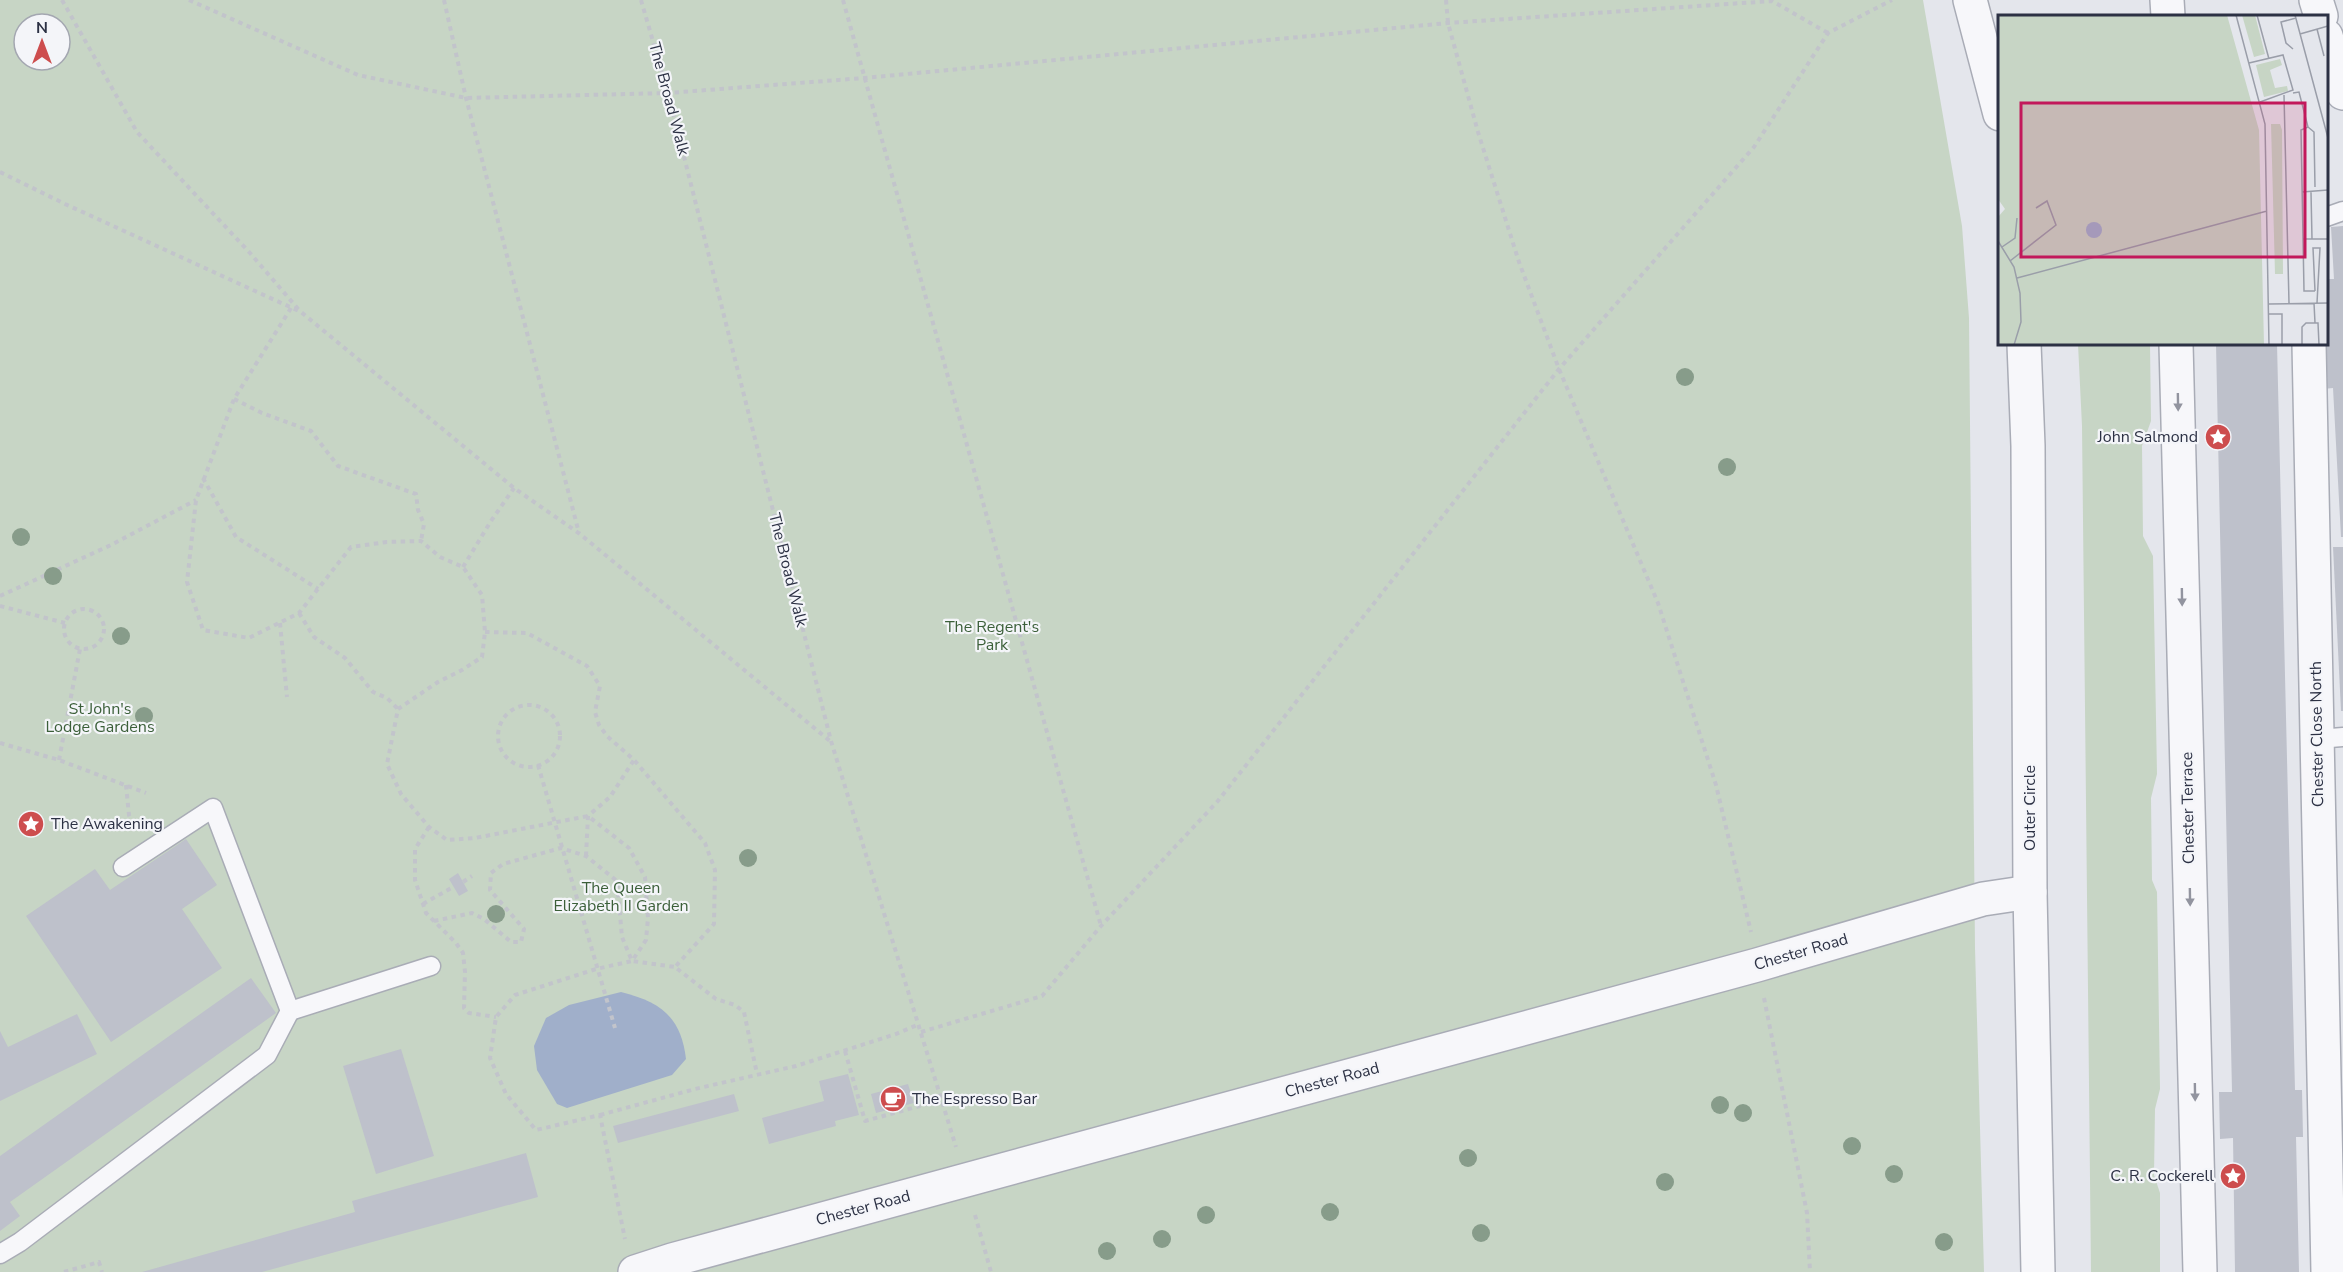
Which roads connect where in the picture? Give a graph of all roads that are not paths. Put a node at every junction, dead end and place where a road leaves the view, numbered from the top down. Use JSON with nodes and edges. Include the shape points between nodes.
{"nodes":[{"id":1,"x":1970,"y":0,"type":"edge"},
{"id":2,"x":2167,"y":0,"type":"edge"},
{"id":3,"x":2316,"y":0,"type":"edge"},
{"id":4,"x":2168,"y":15,"type":"edge"},
{"id":5,"x":2321,"y":15,"type":"edge"},
{"id":6,"x":2328,"y":43,"type":"edge"},
{"id":7,"x":2343,"y":93,"type":"edge"},
{"id":8,"x":1998,"y":106,"type":"edge"},
{"id":9,"x":2343,"y":211,"type":"edge"},
{"id":10,"x":2328,"y":216,"type":"edge"},
{"id":11,"x":2024,"y":345,"type":"edge"},
{"id":12,"x":2176,"y":345,"type":"edge"},
{"id":13,"x":2309,"y":345,"type":"edge"},
{"id":14,"x":2330,"y":738,"type":"edge"},
{"id":15,"x":123,"y":867,"type":"dead end"},
{"id":16,"x":2030,"y":892,"type":"junction"},
{"id":17,"x":431,"y":966,"type":"dead end"},
{"id":18,"x":290,"y":1011,"type":"junction"},
{"id":19,"x":2334,"y":1124,"type":"edge"},
{"id":20,"x":0,"y":1254,"type":"edge"},
{"id":21,"x":631,"y":1258,"type":"edge"},
{"id":22,"x":2038,"y":1272,"type":"edge"},
{"id":23,"x":2200,"y":1272,"type":"edge"},
{"id":24,"x":2328,"y":1272,"type":"edge"}],
"edges":[{"from":1,"to":8,"type":"street"},
{"from":2,"to":4,"type":"street"},
{"from":3,"to":5,"type":"street"},
{"from":6,"to":7,"type":"street"},
{"from":9,"to":10,"type":"lane"},
{"from":11,"to":16,"type":"street","name":"Outer Circle","via":[[2030,595]]},
{"from":12,"to":23,"type":"street","name":"Chester Terrace","one_way":true},
{"from":13,"to":14,"type":"street","name":"Chester Close North"},
{"from":14,"to":19,"type":"street","name":"Chester Close North"},
{"from":15,"to":18,"type":"lane","via":[[213,808]]},
{"from":16,"to":21,"type":"street","name":"Chester Road","via":[[1990,897],[863,1208]]},
{"from":16,"to":22,"type":"street","name":"Outer Circle"},
{"from":17,"to":18,"type":"lane"},
{"from":18,"to":20,"type":"lane","via":[[267,1055]]},
{"from":19,"to":24,"type":"street","name":"Chester Close North"}]}
